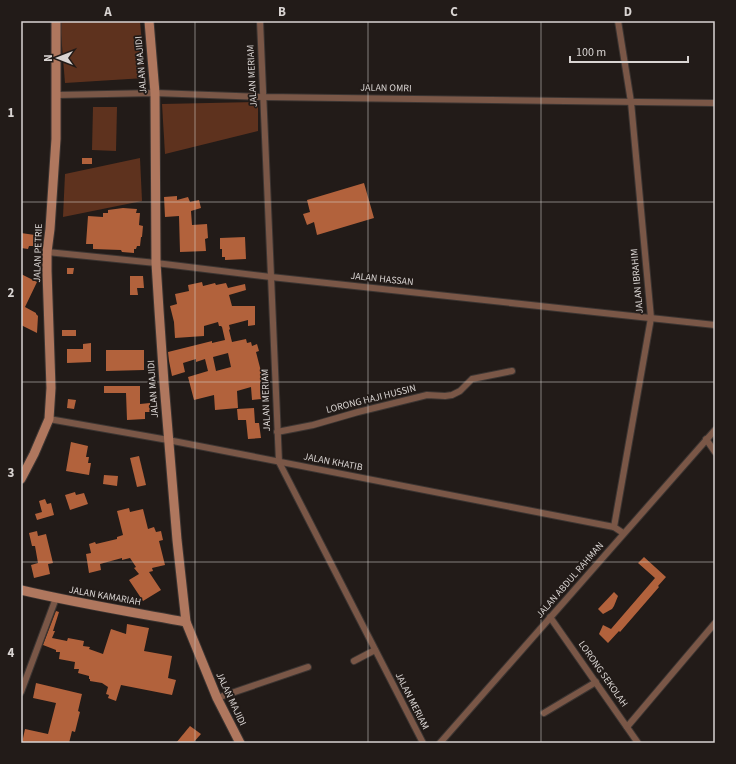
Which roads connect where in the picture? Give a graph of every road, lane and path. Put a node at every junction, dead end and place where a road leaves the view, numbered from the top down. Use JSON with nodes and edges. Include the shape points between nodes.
{"nodes":[{"id":1,"x":56,"y":21,"type":"edge"},
{"id":2,"x":149,"y":21,"type":"edge"},
{"id":3,"x":260,"y":21,"type":"edge"},
{"id":4,"x":618,"y":21,"type":"edge"},
{"id":5,"x":155,"y":93,"type":"junction"},
{"id":6,"x":57,"y":95,"type":"junction"},
{"id":7,"x":263,"y":97,"type":"junction"},
{"id":8,"x":631,"y":102,"type":"junction"},
{"id":9,"x":715,"y":103,"type":"edge"},
{"id":10,"x":47,"y":252,"type":"junction"},
{"id":11,"x":156,"y":263,"type":"junction"},
{"id":12,"x":271,"y":277,"type":"junction"},
{"id":13,"x":651,"y":318,"type":"junction"},
{"id":14,"x":715,"y":325,"type":"edge"},
{"id":15,"x":512,"y":371,"type":"dead end"},
{"id":16,"x":49,"y":419,"type":"junction"},
{"id":17,"x":715,"y":430,"type":"edge"},
{"id":18,"x":277,"y":432,"type":"junction"},
{"id":19,"x":706,"y":439,"type":"junction"},
{"id":20,"x":168,"y":440,"type":"junction"},
{"id":21,"x":715,"y":452,"type":"edge"},
{"id":22,"x":279,"y":462,"type":"junction"},
{"id":23,"x":21,"y":479,"type":"edge"},
{"id":24,"x":614,"y":527,"type":"junction"},
{"id":25,"x":623,"y":534,"type":"junction"},
{"id":26,"x":21,"y":590,"type":"edge"},
{"id":27,"x":56,"y":598,"type":"junction"},
{"id":28,"x":550,"y":617,"type":"junction"},
{"id":29,"x":186,"y":622,"type":"junction"},
{"id":30,"x":715,"y":623,"type":"edge"},
{"id":31,"x":375,"y":650,"type":"junction"},
{"id":32,"x":354,"y":661,"type":"dead end"},
{"id":33,"x":308,"y":667,"type":"dead end"},
{"id":34,"x":596,"y":682,"type":"junction"},
{"id":35,"x":21,"y":692,"type":"edge"},
{"id":36,"x":217,"y":698,"type":"junction"},
{"id":37,"x":544,"y":713,"type":"dead end"},
{"id":38,"x":627,"y":727,"type":"junction"},
{"id":39,"x":240,"y":743,"type":"edge"},
{"id":40,"x":423,"y":743,"type":"edge"},
{"id":41,"x":440,"y":743,"type":"edge"},
{"id":42,"x":638,"y":743,"type":"edge"}],
"edges":[{"from":1,"to":6,"type":"street","name":"JALAN PETRIE"},
{"from":2,"to":5,"type":"street","name":"JALAN MAJIDI"},
{"from":3,"to":7,"type":"street","name":"JALAN MERIAM"},
{"from":4,"to":8,"type":"street","name":"JALAN IBRAHIM"},
{"from":5,"to":6,"type":"street","name":"JALAN OMRI"},
{"from":5,"to":7,"type":"street","name":"JALAN OMRI"},
{"from":5,"to":11,"type":"street","name":"JALAN MAJIDI"},
{"from":6,"to":10,"type":"street","name":"JALAN PETRIE"},
{"from":7,"to":8,"type":"street","name":"JALAN OMRI"},
{"from":7,"to":12,"type":"street","name":"JALAN MERIAM"},
{"from":8,"to":9,"type":"street","name":"JALAN OMRI"},
{"from":8,"to":13,"type":"street","name":"JALAN IBRAHIM"},
{"from":10,"to":11,"type":"street","name":"JALAN HASSAN"},
{"from":10,"to":16,"type":"street","name":"JALAN PETRIE","via":[[52,388]]},
{"from":11,"to":12,"type":"street","name":"JALAN HASSAN"},
{"from":11,"to":20,"type":"street","name":"JALAN MAJIDI"},
{"from":12,"to":13,"type":"street","name":"JALAN HASSAN"},
{"from":12,"to":18,"type":"street","name":"JALAN MERIAM"},
{"from":13,"to":14,"type":"street","name":"JALAN HASSAN"},
{"from":13,"to":24,"type":"street","name":"JALAN IBRAHIM"},
{"from":15,"to":18,"type":"street","name":"LORONG HAJI HUSSIN","via":[[472,379],[452,395],[427,395]]},
{"from":16,"to":20,"type":"street","name":"JALAN KHATIB"},
{"from":16,"to":23,"type":"street","name":"JALAN PETRIE"},
{"from":17,"to":19,"type":"street","name":"JALAN ABDUL RAHMAN"},
{"from":18,"to":22,"type":"street","name":"JALAN MERIAM"},
{"from":19,"to":21,"type":"street"},
{"from":19,"to":25,"type":"street","name":"JALAN ABDUL RAHMAN"},
{"from":20,"to":22,"type":"street","name":"JALAN KHATIB"},
{"from":20,"to":29,"type":"street","name":"JALAN MAJIDI"},
{"from":22,"to":24,"type":"street","name":"JALAN KHATIB"},
{"from":22,"to":31,"type":"street","name":"JALAN MERIAM"},
{"from":24,"to":25,"type":"street"},
{"from":25,"to":28,"type":"street","name":"JALAN ABDUL RAHMAN"},
{"from":26,"to":27,"type":"street","name":"JALAN KAMARIAH"},
{"from":27,"to":29,"type":"street","name":"JALAN KAMARIAH"},
{"from":27,"to":35,"type":"street"},
{"from":28,"to":34,"type":"street","name":"LORONG SEKOLAH"},
{"from":28,"to":41,"type":"street","name":"JALAN ABDUL RAHMAN"},
{"from":29,"to":36,"type":"street","name":"JALAN MAJIDI"},
{"from":30,"to":38,"type":"street"},
{"from":31,"to":32,"type":"street"},
{"from":31,"to":40,"type":"street","name":"JALAN MERIAM"},
{"from":33,"to":36,"type":"street"},
{"from":34,"to":37,"type":"street"},
{"from":34,"to":38,"type":"street","name":"LORONG SEKOLAH"},
{"from":36,"to":39,"type":"street","name":"JALAN MAJIDI"},
{"from":38,"to":42,"type":"street","name":"LORONG SEKOLAH"}]}
